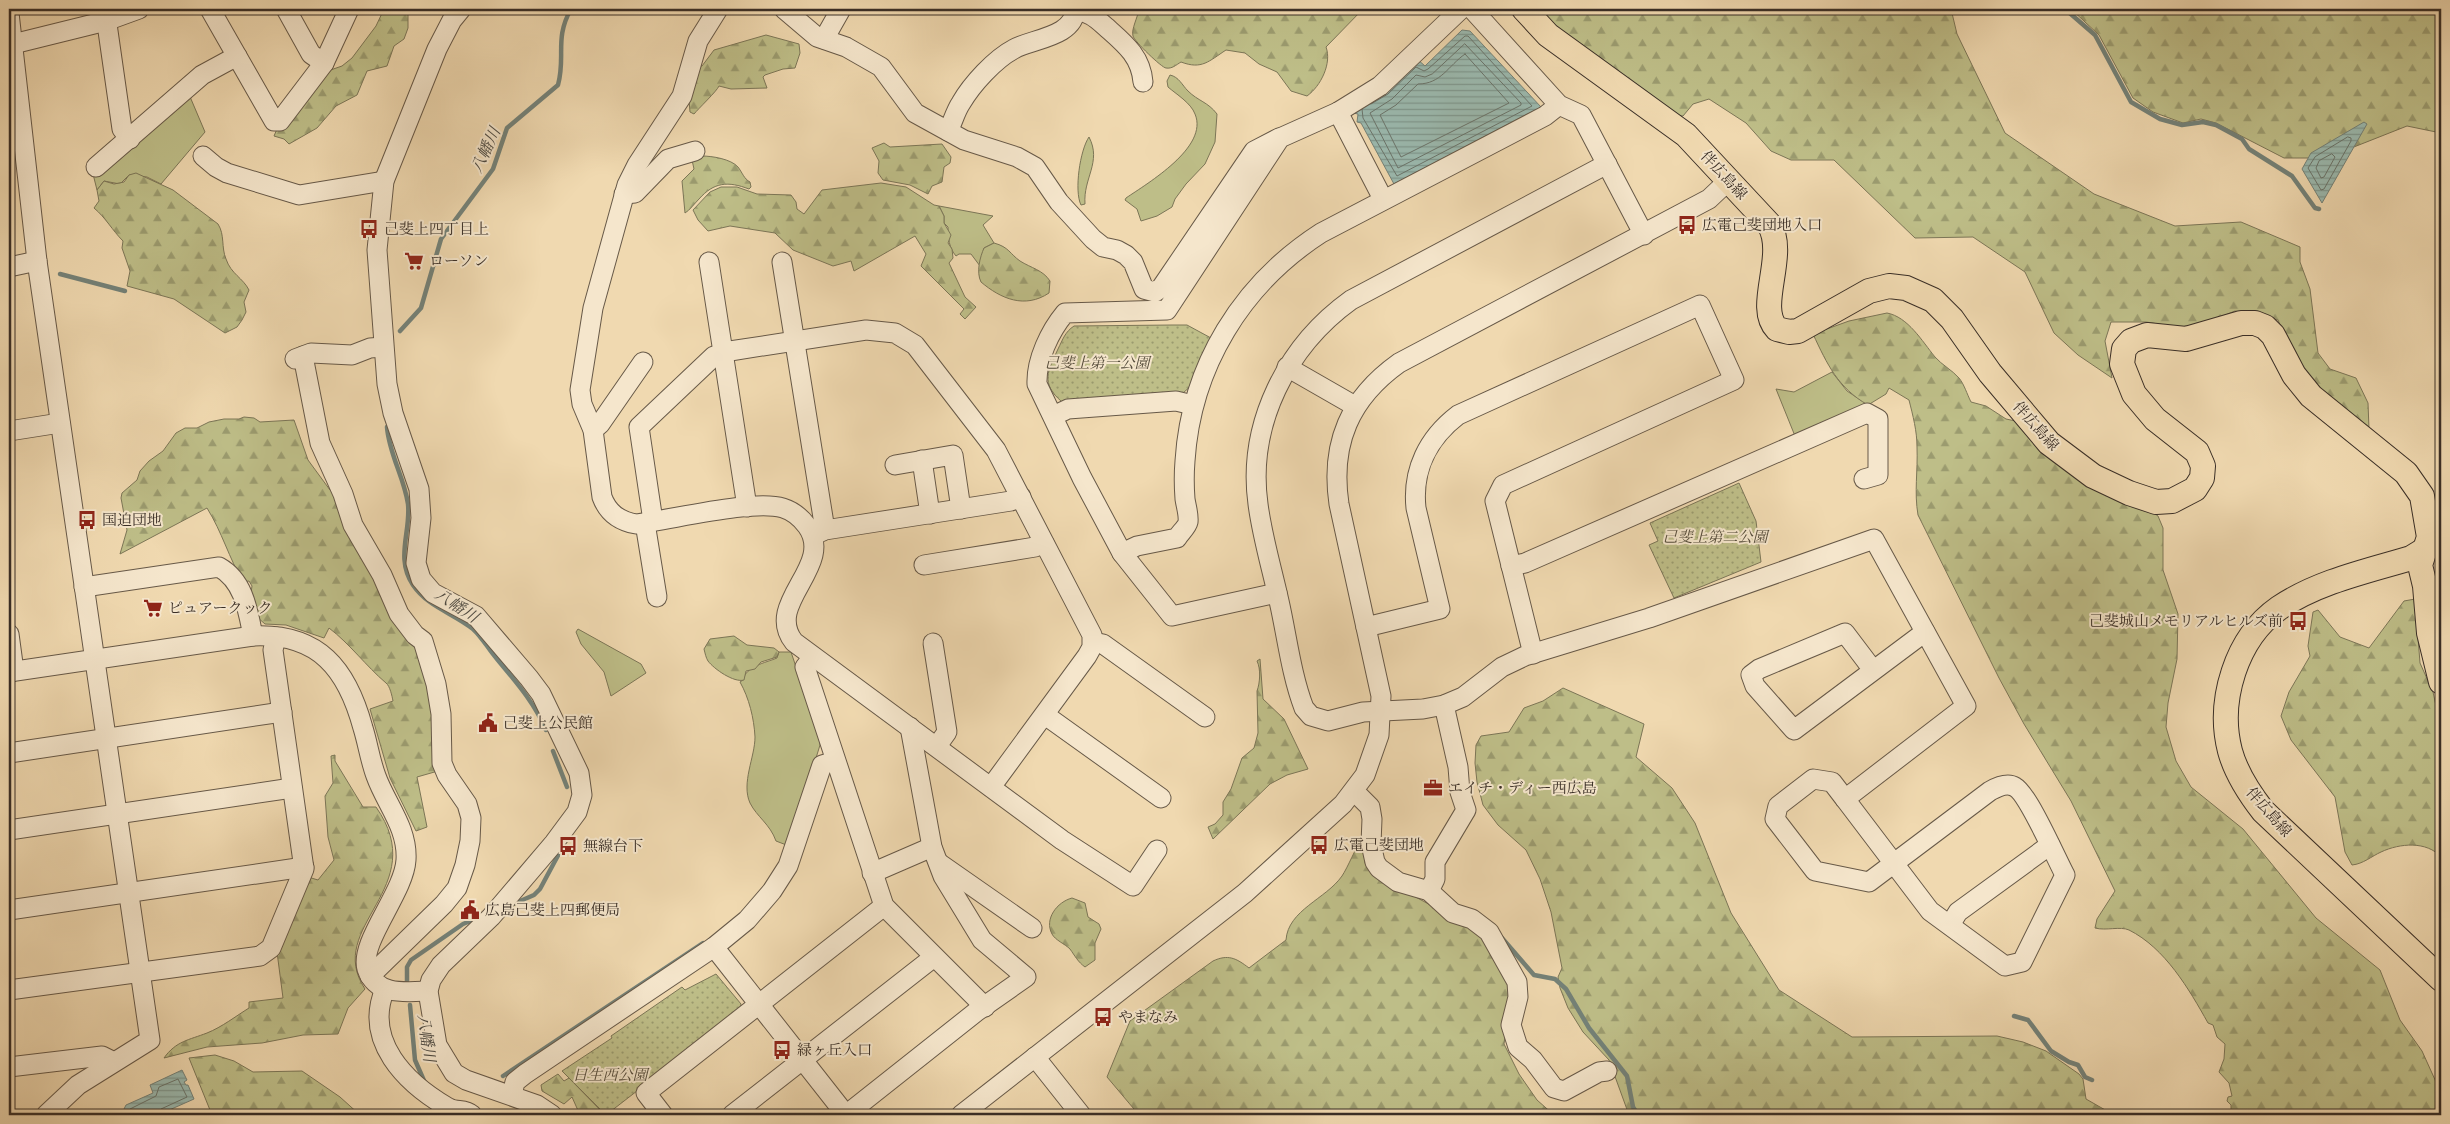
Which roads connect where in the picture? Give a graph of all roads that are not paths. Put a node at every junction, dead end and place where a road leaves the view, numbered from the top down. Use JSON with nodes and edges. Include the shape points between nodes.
{"nodes":[{"id":1,"x":139,"y":9,"type":"edge"},
{"id":2,"x":210,"y":9,"type":"edge"},
{"id":3,"x":286,"y":9,"type":"edge"},
{"id":4,"x":349,"y":9,"type":"edge"},
{"id":5,"x":461,"y":9,"type":"edge"},
{"id":6,"x":718,"y":9,"type":"edge"},
{"id":7,"x":784,"y":9,"type":"edge"},
{"id":8,"x":841,"y":9,"type":"edge"},
{"id":9,"x":1461,"y":9,"type":"edge"},
{"id":10,"x":1472,"y":9,"type":"edge"},
{"id":11,"x":1524,"y":9,"type":"edge"},
{"id":12,"x":1075,"y":11,"type":"edge"},
{"id":13,"x":9,"y":12,"type":"edge"},
{"id":14,"x":106,"y":15,"type":"edge"},
{"id":15,"x":824,"y":39,"type":"junction"},
{"id":16,"x":11,"y":44,"type":"edge"},
{"id":17,"x":237,"y":56,"type":"junction"},
{"id":18,"x":324,"y":62,"type":"junction"},
{"id":19,"x":1142,"y":82,"type":"dead end"},
{"id":20,"x":1558,"y":105,"type":"junction"},
{"id":21,"x":1338,"y":112,"type":"junction"},
{"id":22,"x":948,"y":132,"type":"junction"},
{"id":23,"x":1280,"y":138,"type":"junction"},
{"id":24,"x":130,"y":139,"type":"junction"},
{"id":25,"x":695,"y":151,"type":"dead end"},
{"id":26,"x":204,"y":156,"type":"dead end"},
{"id":27,"x":1607,"y":164,"type":"junction"},
{"id":28,"x":96,"y":166,"type":"dead end"},
{"id":29,"x":384,"y":181,"type":"junction"},
{"id":30,"x":1728,"y":181,"type":"junction"},
{"id":31,"x":624,"y":194,"type":"junction"},
{"id":32,"x":1383,"y":199,"type":"junction"},
{"id":33,"x":1644,"y":235,"type":"junction"},
{"id":34,"x":37,"y":260,"type":"junction"},
{"id":35,"x":709,"y":262,"type":"dead end"},
{"id":36,"x":782,"y":262,"type":"dead end"},
{"id":37,"x":9,"y":267,"type":"edge"},
{"id":38,"x":795,"y":340,"type":"junction"},
{"id":39,"x":384,"y":347,"type":"junction"},
{"id":40,"x":722,"y":353,"type":"junction"},
{"id":41,"x":644,"y":362,"type":"dead end"},
{"id":42,"x":1287,"y":367,"type":"junction"},
{"id":43,"x":1193,"y":405,"type":"junction"},
{"id":44,"x":1355,"y":406,"type":"junction"},
{"id":45,"x":1053,"y":416,"type":"junction"},
{"id":46,"x":60,"y":424,"type":"junction"},
{"id":47,"x":592,"y":430,"type":"junction"},
{"id":48,"x":9,"y":432,"type":"edge"},
{"id":49,"x":922,"y":460,"type":"junction"},
{"id":50,"x":895,"y":464,"type":"dead end"},
{"id":51,"x":1864,"y":479,"type":"dead end"},
{"id":52,"x":1021,"y":497,"type":"junction"},
{"id":53,"x":746,"y":507,"type":"junction"},
{"id":54,"x":962,"y":509,"type":"junction"},
{"id":55,"x":930,"y":514,"type":"junction"},
{"id":56,"x":649,"y":522,"type":"junction"},
{"id":57,"x":819,"y":532,"type":"junction"},
{"id":58,"x":1044,"y":543,"type":"junction"},
{"id":59,"x":2424,"y":550,"type":"junction"},
{"id":60,"x":1122,"y":553,"type":"junction"},
{"id":61,"x":924,"y":565,"type":"dead end"},
{"id":62,"x":1511,"y":566,"type":"junction"},
{"id":63,"x":84,"y":587,"type":"junction"},
{"id":64,"x":1277,"y":593,"type":"junction"},
{"id":65,"x":657,"y":597,"type":"dead end"},
{"id":66,"x":1366,"y":627,"type":"junction"},
{"id":67,"x":1925,"y":632,"type":"junction"},
{"id":68,"x":9,"y":634,"type":"edge"},
{"id":69,"x":253,"y":636,"type":"junction"},
{"id":70,"x":276,"y":637,"type":"junction"},
{"id":71,"x":1093,"y":642,"type":"junction"},
{"id":72,"x":932,"y":643,"type":"dead end"},
{"id":73,"x":1533,"y":654,"type":"junction"},
{"id":74,"x":813,"y":657,"type":"junction"},
{"id":75,"x":95,"y":660,"type":"junction"},
{"id":76,"x":1873,"y":670,"type":"junction"},
{"id":77,"x":11,"y":672,"type":"edge"},
{"id":78,"x":2441,"y":682,"type":"edge"},
{"id":79,"x":1444,"y":705,"type":"junction"},
{"id":80,"x":282,"y":712,"type":"junction"},
{"id":81,"x":1381,"y":712,"type":"junction"},
{"id":82,"x":1045,"y":715,"type":"junction"},
{"id":83,"x":1204,"y":717,"type":"dead end"},
{"id":84,"x":910,"y":727,"type":"junction"},
{"id":85,"x":107,"y":738,"type":"junction"},
{"id":86,"x":937,"y":746,"type":"junction"},
{"id":87,"x":9,"y":753,"type":"edge"},
{"id":88,"x":835,"y":761,"type":"junction"},
{"id":89,"x":991,"y":787,"type":"junction"},
{"id":90,"x":292,"y":788,"type":"junction"},
{"id":91,"x":1354,"y":791,"type":"junction"},
{"id":92,"x":1160,"y":798,"type":"dead end"},
{"id":93,"x":1845,"y":799,"type":"junction"},
{"id":94,"x":118,"y":814,"type":"junction"},
{"id":95,"x":9,"y":830,"type":"edge"},
{"id":96,"x":2050,"y":845,"type":"junction"},
{"id":97,"x":1157,"y":850,"type":"dead end"},
{"id":98,"x":934,"y":854,"type":"junction"},
{"id":99,"x":1894,"y":863,"type":"junction"},
{"id":100,"x":304,"y":866,"type":"junction"},
{"id":101,"x":872,"y":873,"type":"junction"},
{"id":102,"x":1428,"y":891,"type":"junction"},
{"id":103,"x":129,"y":892,"type":"junction"},
{"id":104,"x":884,"y":906,"type":"junction"},
{"id":105,"x":9,"y":910,"type":"edge"},
{"id":106,"x":1950,"y":925,"type":"junction"},
{"id":107,"x":1032,"y":928,"type":"dead end"},
{"id":108,"x":714,"y":947,"type":"junction"},
{"id":109,"x":934,"y":957,"type":"junction"},
{"id":110,"x":140,"y":972,"type":"junction"},
{"id":111,"x":370,"y":976,"type":"junction"},
{"id":112,"x":2441,"y":979,"type":"edge"},
{"id":113,"x":386,"y":989,"type":"junction"},
{"id":114,"x":9,"y":990,"type":"edge"},
{"id":115,"x":428,"y":991,"type":"junction"},
{"id":116,"x":760,"y":1005,"type":"junction"},
{"id":117,"x":986,"y":1007,"type":"junction"},
{"id":118,"x":1035,"y":1057,"type":"junction"},
{"id":119,"x":803,"y":1060,"type":"junction"},
{"id":120,"x":114,"y":1062,"type":"junction"},
{"id":121,"x":9,"y":1067,"type":"edge"},
{"id":122,"x":1607,"y":1071,"type":"dead end"},
{"id":123,"x":512,"y":1094,"type":"junction"},
{"id":124,"x":462,"y":1112,"type":"edge"},
{"id":125,"x":46,"y":1115,"type":"edge"},
{"id":126,"x":552,"y":1115,"type":"edge"},
{"id":127,"x":663,"y":1115,"type":"edge"},
{"id":128,"x":732,"y":1115,"type":"edge"},
{"id":129,"x":846,"y":1115,"type":"edge"},
{"id":130,"x":961,"y":1115,"type":"edge"},
{"id":131,"x":1081,"y":1115,"type":"edge"}],
"edges":[{"from":1,"to":14,"type":"street"},
{"from":2,"to":17,"type":"street"},
{"from":3,"to":18,"type":"street","via":[[311,54]]},
{"from":4,"to":18,"type":"street"},
{"from":5,"to":29,"type":"street","via":[[437,49]]},
{"from":6,"to":31,"type":"street","via":[[698,41],[682,96],[631,175]]},
{"from":7,"to":15,"type":"street","via":[[817,37]]},
{"from":8,"to":15,"type":"street"},
{"from":9,"to":21,"type":"street","via":[[1380,86]]},
{"from":10,"to":20,"type":"street"},
{"from":11,"to":30,"type":"main road","name":"伴広島線","via":[[1548,34],[1686,135]]},
{"from":12,"to":19,"type":"street","via":[[1099,20],[1126,43],[1140,66]]},
{"from":12,"to":22,"type":"street","via":[[1065,27],[1038,42],[1014,49],[993,66],[964,98]]},
{"from":13,"to":16,"type":"street"},
{"from":14,"to":16,"type":"street"},
{"from":14,"to":24,"type":"street","via":[[122,128]]},
{"from":15,"to":22,"type":"street","via":[[846,47],[881,67],[915,113]]},
{"from":16,"to":34,"type":"street"},
{"from":17,"to":18,"type":"street","via":[[274,121],[280,121]]},
{"from":17,"to":24,"type":"street","via":[[202,75]]},
{"from":20,"to":27,"type":"street","via":[[1581,115]]},
{"from":20,"to":32,"type":"street","via":[[1545,116]]},
{"from":21,"to":23,"type":"street"},
{"from":21,"to":32,"type":"street"},
{"from":22,"to":23,"type":"street","via":[[1035,167],[1059,202],[1093,238],[1103,247],[1126,255],[1133,262],[1144,289],[1155,292],[1161,288],[1254,151]]},
{"from":23,"to":45,"type":"street","via":[[1167,310],[1065,312],[1055,325],[1037,372],[1037,384]]},
{"from":24,"to":28,"type":"street"},
{"from":25,"to":31,"type":"street","via":[[668,159],[635,193]]},
{"from":26,"to":29,"type":"street","via":[[227,173],[298,195]]},
{"from":27,"to":33,"type":"street"},
{"from":27,"to":42,"type":"street","via":[[1351,300],[1318,326]]},
{"from":29,"to":39,"type":"street","via":[[377,250]]},
{"from":30,"to":33,"type":"street","via":[[1710,200]]},
{"from":30,"to":59,"type":"main road","name":"伴広島線","via":[[1764,218],[1774,234],[1776,259],[1770,309],[1771,320],[1777,329],[1798,331],[1882,287],[1898,287],[1919,293],[1933,300],[1948,314],[1994,378],[2057,450],[2093,476],[2151,501],[2168,502],[2192,491],[2201,481],[2203,466],[2197,452],[2155,419],[2134,394],[2122,364],[2124,349],[2132,340],[2147,335],[2186,339],[2241,323],[2265,327],[2311,396],[2412,481],[2422,496],[2425,508],[2429,537]]},
{"from":31,"to":47,"type":"street","via":[[593,308],[580,390]]},
{"from":32,"to":43,"type":"street","via":[[1303,245],[1252,292],[1237,310],[1211,355]]},
{"from":33,"to":44,"type":"street","via":[[1399,362],[1373,384]]},
{"from":34,"to":37,"type":"street"},
{"from":34,"to":46,"type":"street"},
{"from":35,"to":40,"type":"street"},
{"from":36,"to":38,"type":"street"},
{"from":38,"to":40,"type":"street"},
{"from":38,"to":52,"type":"street","via":[[874,329],[895,332],[906,338],[924,355],[996,450]]},
{"from":38,"to":57,"type":"street"},
{"from":39,"to":111,"type":"street","via":[[352,355],[311,353],[299,358],[320,443],[353,525],[382,575],[399,614],[423,641],[426,649],[441,714],[442,763],[467,804],[471,818],[467,857],[456,888],[444,904]]},
{"from":39,"to":115,"type":"street","via":[[391,407],[419,489],[421,518],[416,563],[421,579],[433,593],[476,616],[529,678],[541,694],[581,782],[581,804],[577,812],[496,911],[441,965]]},
{"from":40,"to":53,"type":"street"},
{"from":40,"to":56,"type":"street","via":[[714,356],[638,427]]},
{"from":41,"to":47,"type":"street","via":[[600,424]]},
{"from":42,"to":44,"type":"street"},
{"from":42,"to":64,"type":"street","via":[[1277,384],[1262,432],[1257,468],[1258,505]]},
{"from":43,"to":45,"type":"street","via":[[1176,401],[1068,409]]},
{"from":43,"to":60,"type":"street","via":[[1185,461],[1188,522],[1177,538],[1136,546]]},
{"from":44,"to":66,"type":"street","via":[[1341,441],[1336,483]]},
{"from":45,"to":60,"type":"street"},
{"from":46,"to":48,"type":"street"},
{"from":46,"to":63,"type":"street"},
{"from":47,"to":56,"type":"street","via":[[605,506],[627,522]]},
{"from":49,"to":50,"type":"street"},
{"from":49,"to":54,"type":"street","via":[[953,455]]},
{"from":49,"to":55,"type":"street"},
{"from":51,"to":62,"type":"street","via":[[1878,474],[1878,419],[1866,413],[1525,563]]},
{"from":52,"to":54,"type":"street"},
{"from":52,"to":58,"type":"street"},
{"from":53,"to":56,"type":"street"},
{"from":53,"to":57,"type":"street","via":[[786,508]]},
{"from":54,"to":55,"type":"street"},
{"from":55,"to":57,"type":"street"},
{"from":56,"to":65,"type":"street"},
{"from":57,"to":74,"type":"street","via":[[814,555],[787,609],[786,620],[791,637]]},
{"from":58,"to":61,"type":"street"},
{"from":58,"to":71,"type":"street"},
{"from":59,"to":78,"type":"main road","name":"伴広島線","via":[[2421,571],[2430,641]]},
{"from":59,"to":112,"type":"main road","name":"伴広島線","via":[[2411,558],[2316,589],[2278,609],[2257,630],[2240,656],[2230,682],[2226,714],[2230,751],[2244,784],[2263,811]]},
{"from":60,"to":64,"type":"street","via":[[1172,616]]},
{"from":62,"to":66,"type":"street","via":[[1495,501],[1502,485],[1734,380],[1700,305],[1458,415],[1446,425],[1426,450],[1418,471],[1415,493],[1440,609]]},
{"from":62,"to":73,"type":"street"},
{"from":63,"to":69,"type":"street","via":[[219,567],[228,572],[247,601]]},
{"from":63,"to":75,"type":"street"},
{"from":64,"to":81,"type":"street","via":[[1302,704],[1307,712],[1328,721],[1363,712]]},
{"from":66,"to":81,"type":"street","via":[[1380,688]]},
{"from":67,"to":73,"type":"street","via":[[1874,539],[1649,618]]},
{"from":67,"to":76,"type":"street"},
{"from":67,"to":93,"type":"street","via":[[1966,706]]},
{"from":68,"to":77,"type":"street"},
{"from":69,"to":70,"type":"street"},
{"from":69,"to":75,"type":"street"},
{"from":70,"to":80,"type":"street","via":[[273,650]]},
{"from":70,"to":111,"type":"street","via":[[318,650],[338,671],[356,707],[376,776],[403,836],[406,859],[403,873],[368,947],[366,961]]},
{"from":71,"to":82,"type":"street","via":[[1087,656]]},
{"from":71,"to":83,"type":"street","via":[[1103,644]]},
{"from":72,"to":86,"type":"street","via":[[947,732]]},
{"from":73,"to":79,"type":"street","via":[[1502,667],[1463,696]]},
{"from":74,"to":84,"type":"street"},
{"from":74,"to":88,"type":"street","via":[[805,666]]},
{"from":75,"to":77,"type":"street"},
{"from":75,"to":85,"type":"street"},
{"from":76,"to":76,"type":"street","via":[[1794,730],[1755,686],[1751,675],[1845,633]]},
{"from":79,"to":81,"type":"street"},
{"from":79,"to":102,"type":"street","via":[[1466,810],[1435,862],[1435,879]]},
{"from":80,"to":85,"type":"street"},
{"from":80,"to":90,"type":"street"},
{"from":81,"to":91,"type":"street","via":[[1375,751]]},
{"from":82,"to":89,"type":"street"},
{"from":82,"to":92,"type":"street"},
{"from":84,"to":86,"type":"street"},
{"from":84,"to":98,"type":"street"},
{"from":85,"to":87,"type":"street"},
{"from":85,"to":94,"type":"street"},
{"from":86,"to":89,"type":"street"},
{"from":88,"to":101,"type":"street"},
{"from":88,"to":108,"type":"street","via":[[822,765],[798,840],[780,878],[747,920]]},
{"from":89,"to":97,"type":"street","via":[[1133,886],[1148,879]]},
{"from":90,"to":94,"type":"street"},
{"from":90,"to":100,"type":"street"},
{"from":91,"to":102,"type":"street","via":[[1370,807],[1371,844],[1379,868],[1398,882]]},
{"from":91,"to":118,"type":"street","via":[[1245,893]]},
{"from":93,"to":99,"type":"street"},
{"from":93,"to":99,"type":"street","via":[[1832,782],[1813,779],[1778,806],[1775,819],[1815,871],[1870,882]]},
{"from":94,"to":95,"type":"street"},
{"from":94,"to":103,"type":"street"},
{"from":96,"to":99,"type":"street","via":[[2022,794],[2016,787],[2008,785],[1990,791]]},
{"from":96,"to":106,"type":"street","via":[[1958,912]]},
{"from":96,"to":106,"type":"street","via":[[2065,875],[2022,962],[2005,966]]},
{"from":98,"to":101,"type":"street"},
{"from":98,"to":107,"type":"street"},
{"from":98,"to":117,"type":"street","via":[[982,940],[1026,978]]},
{"from":99,"to":106,"type":"street","via":[[1930,911]]},
{"from":100,"to":103,"type":"street"},
{"from":100,"to":110,"type":"street","via":[[271,948],[260,956]]},
{"from":101,"to":104,"type":"street"},
{"from":102,"to":122,"type":"street","via":[[1453,913],[1472,919],[1484,928],[1502,951],[1517,982],[1518,997],[1511,1025],[1518,1047],[1533,1060],[1554,1088],[1559,1091],[1568,1089]]},
{"from":103,"to":105,"type":"street"},
{"from":103,"to":110,"type":"street"},
{"from":104,"to":109,"type":"street"},
{"from":104,"to":116,"type":"street"},
{"from":108,"to":116,"type":"street"},
{"from":108,"to":123,"type":"street","via":[[525,1074],[515,1082]]},
{"from":109,"to":117,"type":"street"},
{"from":109,"to":119,"type":"street"},
{"from":110,"to":114,"type":"street"},
{"from":110,"to":120,"type":"street","via":[[150,1040]]},
{"from":111,"to":113,"type":"street","via":[[378,986]]},
{"from":113,"to":115,"type":"street"},
{"from":113,"to":124,"type":"street","via":[[379,1012],[383,1039],[391,1058],[417,1085]]},
{"from":115,"to":123,"type":"street","via":[[434,1033],[448,1066],[466,1080]]},
{"from":116,"to":119,"type":"street"},
{"from":116,"to":127,"type":"street","via":[[646,1093]]},
{"from":117,"to":129,"type":"street"},
{"from":118,"to":130,"type":"street"},
{"from":118,"to":131,"type":"street"},
{"from":119,"to":128,"type":"street"},
{"from":119,"to":129,"type":"street"},
{"from":120,"to":121,"type":"street","via":[[102,1056]]},
{"from":120,"to":125,"type":"street","via":[[78,1085]]},
{"from":123,"to":126,"type":"street","via":[[537,1104]]}]}
